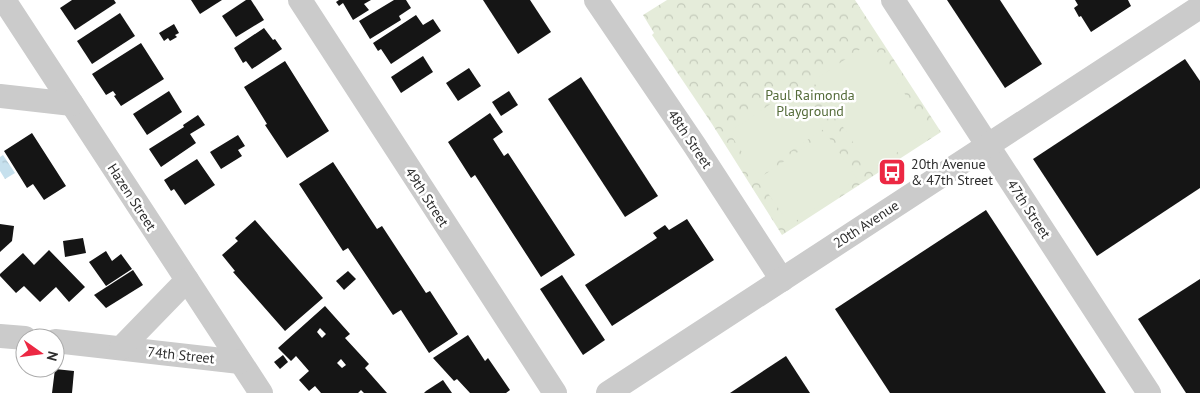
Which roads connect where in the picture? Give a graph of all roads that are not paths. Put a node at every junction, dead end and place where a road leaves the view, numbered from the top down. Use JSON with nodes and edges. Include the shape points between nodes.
{"nodes":[{"id":1,"x":4,"y":0,"type":"edge"},
{"id":2,"x":300,"y":0,"type":"edge"},
{"id":3,"x":596,"y":0,"type":"edge"},
{"id":4,"x":893,"y":0,"type":"edge"},
{"id":5,"x":1195,"y":9,"type":"edge"},
{"id":6,"x":0,"y":96,"type":"edge"},
{"id":7,"x":72,"y":104,"type":"junction"},
{"id":8,"x":987,"y":145,"type":"junction"},
{"id":9,"x":186,"y":280,"type":"junction"},
{"id":10,"x":782,"y":280,"type":"junction"},
{"id":11,"x":0,"y":336,"type":"edge"},
{"id":12,"x":15,"y":337,"type":"edge"},
{"id":13,"x":65,"y":342,"type":"edge"},
{"id":14,"x":121,"y":348,"type":"junction"},
{"id":15,"x":240,"y":362,"type":"junction"},
{"id":16,"x":261,"y":393,"type":"edge"},
{"id":17,"x":555,"y":393,"type":"edge"},
{"id":18,"x":608,"y":393,"type":"edge"},
{"id":19,"x":1150,"y":393,"type":"edge"}],
"edges":[{"from":1,"to":7,"type":"street","name":"Hazen Street"},
{"from":2,"to":17,"type":"street","name":"49th Street"},
{"from":3,"to":10,"type":"street","name":"48th Street"},
{"from":4,"to":8,"type":"street","name":"47th Street"},
{"from":5,"to":8,"type":"street","name":"20th Avenue"},
{"from":6,"to":7,"type":"street"},
{"from":7,"to":9,"type":"street","name":"Hazen Street"},
{"from":8,"to":10,"type":"street","name":"20th Avenue"},
{"from":8,"to":19,"type":"street","name":"47th Street"},
{"from":9,"to":14,"type":"street","name":"74th Street"},
{"from":9,"to":15,"type":"street","name":"Hazen Street"},
{"from":10,"to":18,"type":"street","name":"20th Avenue"},
{"from":11,"to":12,"type":"street"},
{"from":13,"to":14,"type":"street","name":"74th Street"},
{"from":14,"to":15,"type":"street","name":"74th Street"},
{"from":15,"to":16,"type":"street","name":"Hazen Street"}]}
